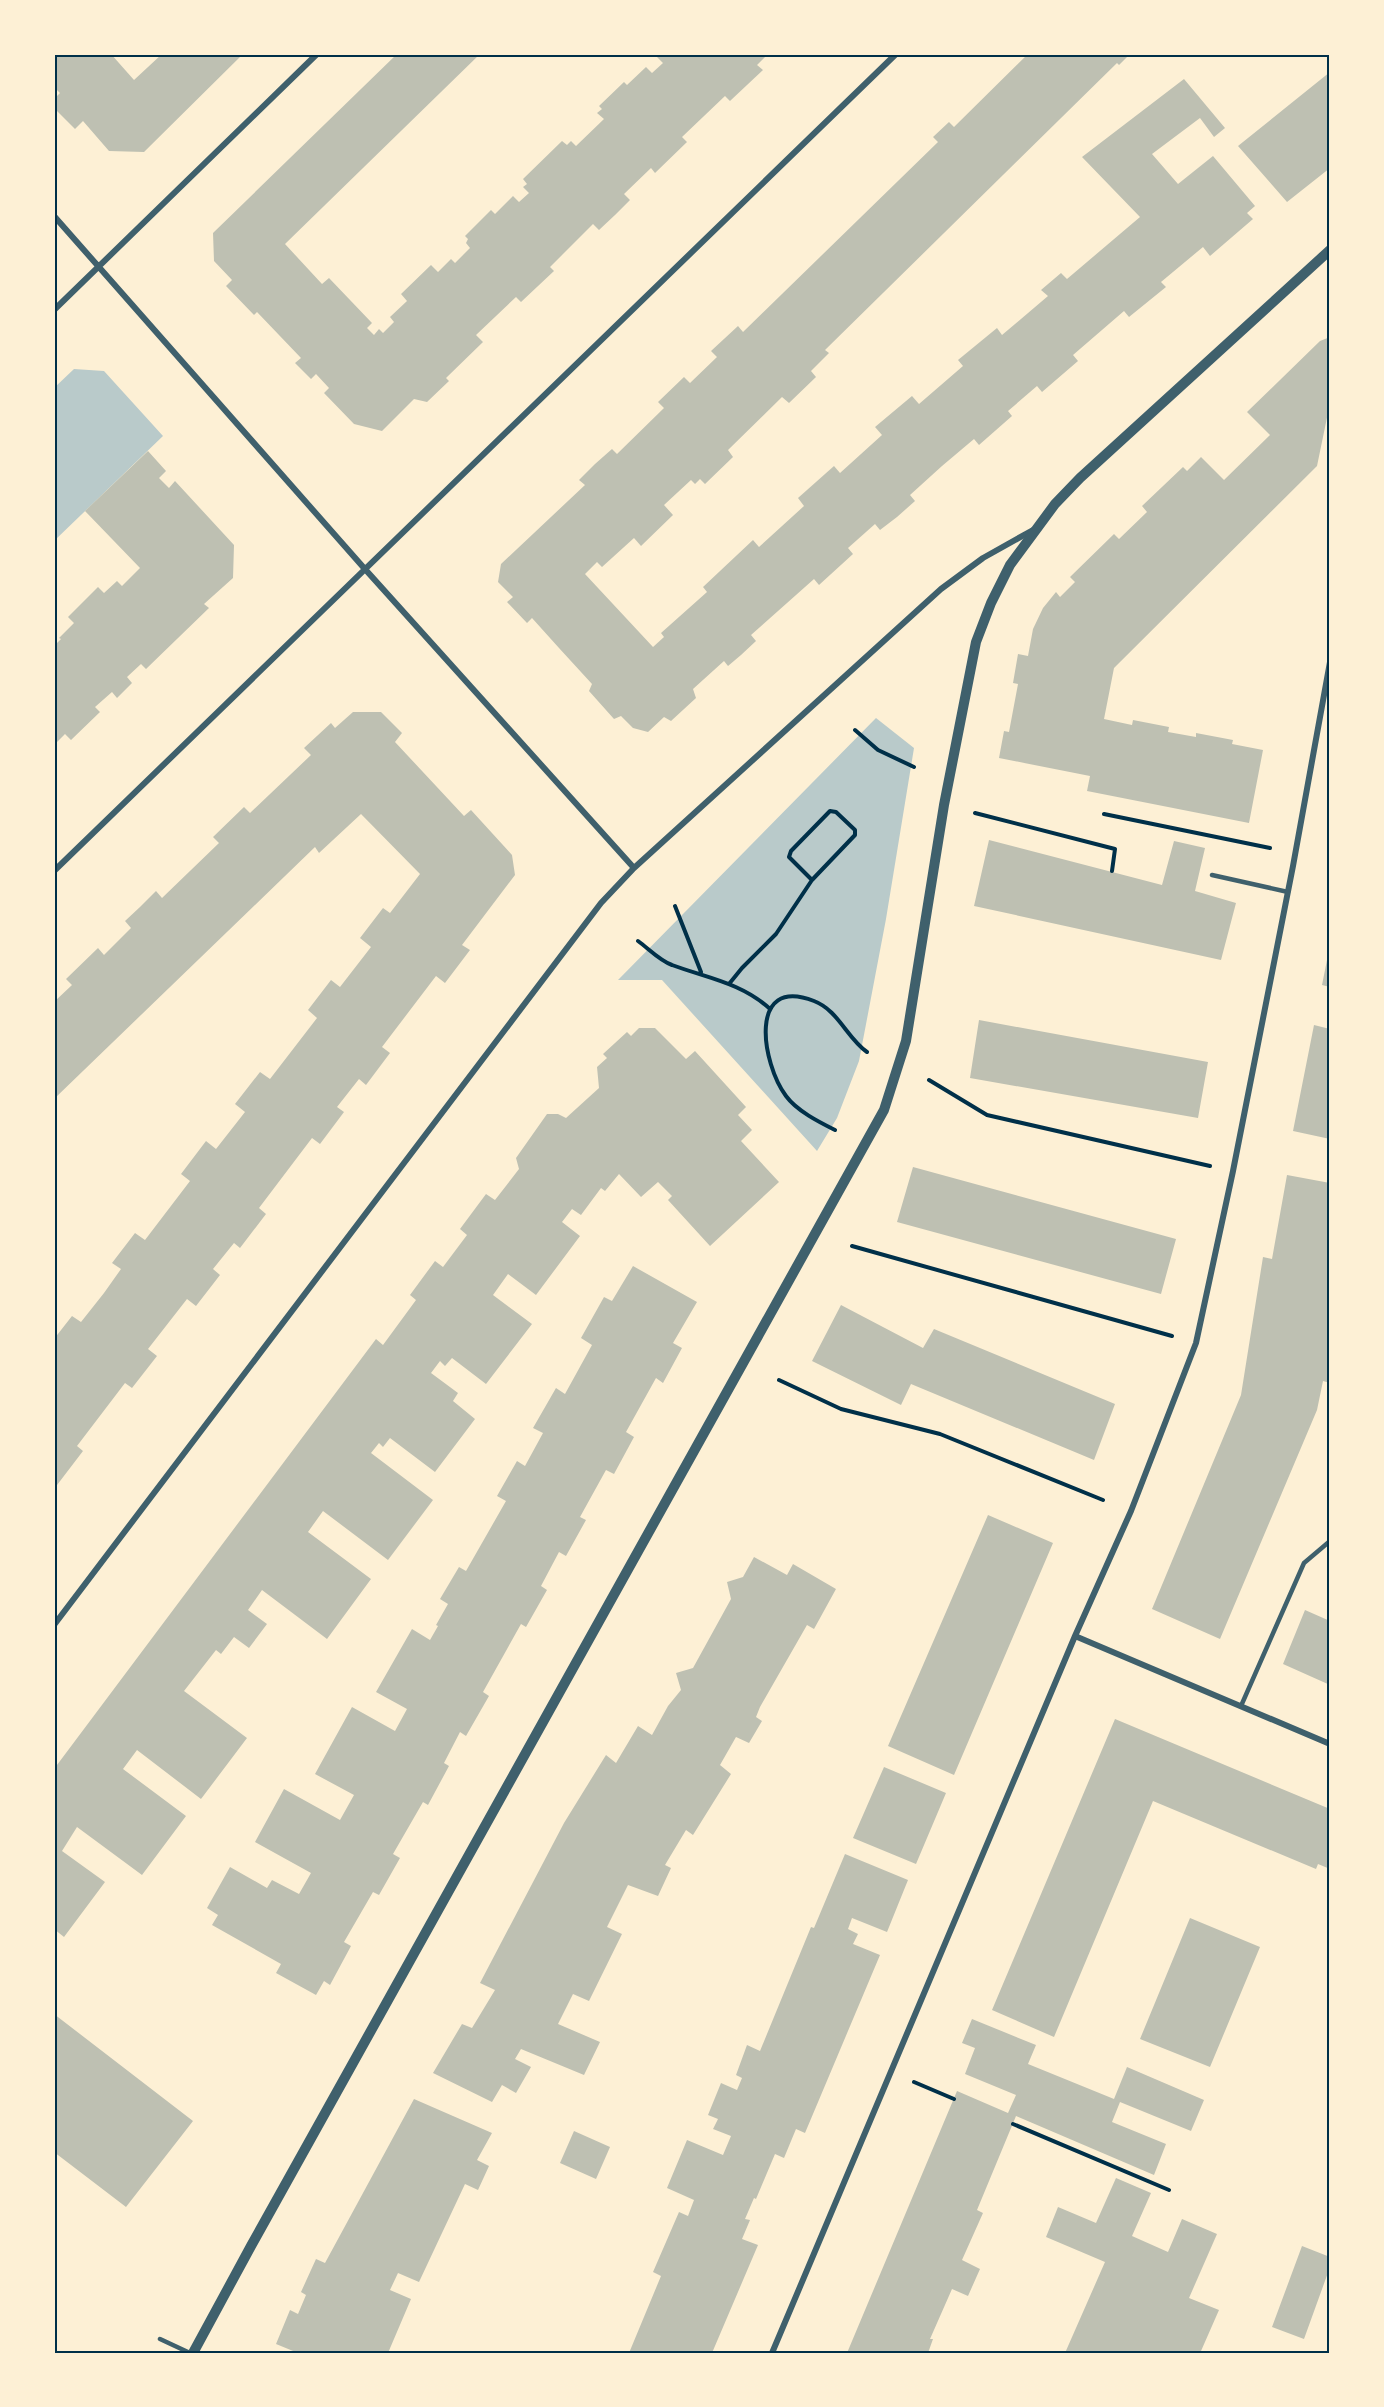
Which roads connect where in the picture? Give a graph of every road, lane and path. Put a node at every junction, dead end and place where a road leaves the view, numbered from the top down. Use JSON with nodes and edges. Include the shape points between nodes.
{"nodes":[{"id":1,"x":317,"y":54,"type":"edge"},
{"id":2,"x":896,"y":54,"type":"edge"},
{"id":3,"x":54,"y":216,"type":"edge"},
{"id":4,"x":1330,"y":250,"type":"edge"},
{"id":5,"x":100,"y":267,"type":"junction"},
{"id":6,"x":54,"y":310,"type":"edge"},
{"id":7,"x":1034,"y":530,"type":"junction"},
{"id":8,"x":364,"y":568,"type":"junction"},
{"id":9,"x":1330,"y":662,"type":"edge"},
{"id":10,"x":855,"y":730,"type":"dead end"},
{"id":11,"x":914,"y":767,"type":"dead end"},
{"id":12,"x":975,"y":813,"type":"dead end"},
{"id":13,"x":1104,"y":814,"type":"dead end"},
{"id":14,"x":1271,"y":848,"type":"dead end"},
{"id":15,"x":634,"y":868,"type":"junction"},
{"id":16,"x":54,"y":871,"type":"edge"},
{"id":17,"x":1112,"y":871,"type":"dead end"},
{"id":18,"x":1212,"y":874,"type":"dead end"},
{"id":19,"x":812,"y":880,"type":"junction"},
{"id":20,"x":1288,"y":892,"type":"junction"},
{"id":21,"x":675,"y":906,"type":"dead end"},
{"id":22,"x":638,"y":941,"type":"dead end"},
{"id":23,"x":701,"y":973,"type":"junction"},
{"id":24,"x":729,"y":984,"type":"junction"},
{"id":25,"x":770,"y":1009,"type":"junction"},
{"id":26,"x":867,"y":1052,"type":"dead end"},
{"id":27,"x":929,"y":1080,"type":"dead end"},
{"id":28,"x":835,"y":1130,"type":"dead end"},
{"id":29,"x":1211,"y":1166,"type":"dead end"},
{"id":30,"x":852,"y":1246,"type":"dead end"},
{"id":31,"x":1172,"y":1336,"type":"dead end"},
{"id":32,"x":779,"y":1380,"type":"dead end"},
{"id":33,"x":1103,"y":1500,"type":"dead end"},
{"id":34,"x":1330,"y":1541,"type":"edge"},
{"id":35,"x":54,"y":1625,"type":"edge"},
{"id":36,"x":1075,"y":1636,"type":"junction"},
{"id":37,"x":1241,"y":1706,"type":"junction"},
{"id":38,"x":1330,"y":1744,"type":"edge"},
{"id":39,"x":891,"y":2072,"type":"junction"},
{"id":40,"x":954,"y":2099,"type":"dead end"},
{"id":41,"x":1013,"y":2124,"type":"dead end"},
{"id":42,"x":1169,"y":2190,"type":"dead end"},
{"id":43,"x":160,"y":2339,"type":"dead end"},
{"id":44,"x":191,"y":2353,"type":"edge"},
{"id":45,"x":772,"y":2353,"type":"edge"}],
"edges":[{"from":1,"to":5,"type":"street"},
{"from":2,"to":8,"type":"street"},
{"from":3,"to":5,"type":"street"},
{"from":4,"to":7,"type":"street","via":[[1080,478]]},
{"from":5,"to":6,"type":"street"},
{"from":5,"to":8,"type":"street"},
{"from":7,"to":15,"type":"street","via":[[983,558],[941,589]]},
{"from":7,"to":44,"type":"street","via":[[1010,565],[976,642],[944,805],[906,1041],[884,1110]]},
{"from":8,"to":15,"type":"street"},
{"from":8,"to":16,"type":"street"},
{"from":9,"to":20,"type":"street"},
{"from":10,"to":11,"type":"path","via":[[878,750]]},
{"from":12,"to":17,"type":"path","via":[[1115,849]]},
{"from":13,"to":14,"type":"path"},
{"from":15,"to":35,"type":"street","via":[[601,903]]},
{"from":18,"to":20,"type":"lane"},
{"from":19,"to":19,"type":"path","via":[[855,835],[855,830],[836,812],[830,811],[790,851],[789,857]]},
{"from":19,"to":24,"type":"path","via":[[776,934]]},
{"from":20,"to":36,"type":"street","via":[[1196,1343],[1131,1511]]},
{"from":21,"to":23,"type":"path"},
{"from":22,"to":23,"type":"path","via":[[670,964]]},
{"from":23,"to":24,"type":"path"},
{"from":24,"to":25,"type":"path"},
{"from":25,"to":26,"type":"path","via":[[779,998],[793,996],[816,1002]]},
{"from":25,"to":28,"type":"path","via":[[766,1021],[767,1056],[778,1084],[788,1099]]},
{"from":27,"to":29,"type":"path","via":[[987,1115]]},
{"from":30,"to":31,"type":"path"},
{"from":32,"to":33,"type":"path","via":[[842,1409],[940,1434]]},
{"from":34,"to":37,"type":"lane","via":[[1304,1563]]},
{"from":36,"to":37,"type":"street"},
{"from":36,"to":39,"type":"street"},
{"from":37,"to":38,"type":"street"},
{"from":39,"to":40,"type":"path"},
{"from":39,"to":45,"type":"street"},
{"from":41,"to":42,"type":"path"},
{"from":43,"to":44,"type":"lane"}]}
